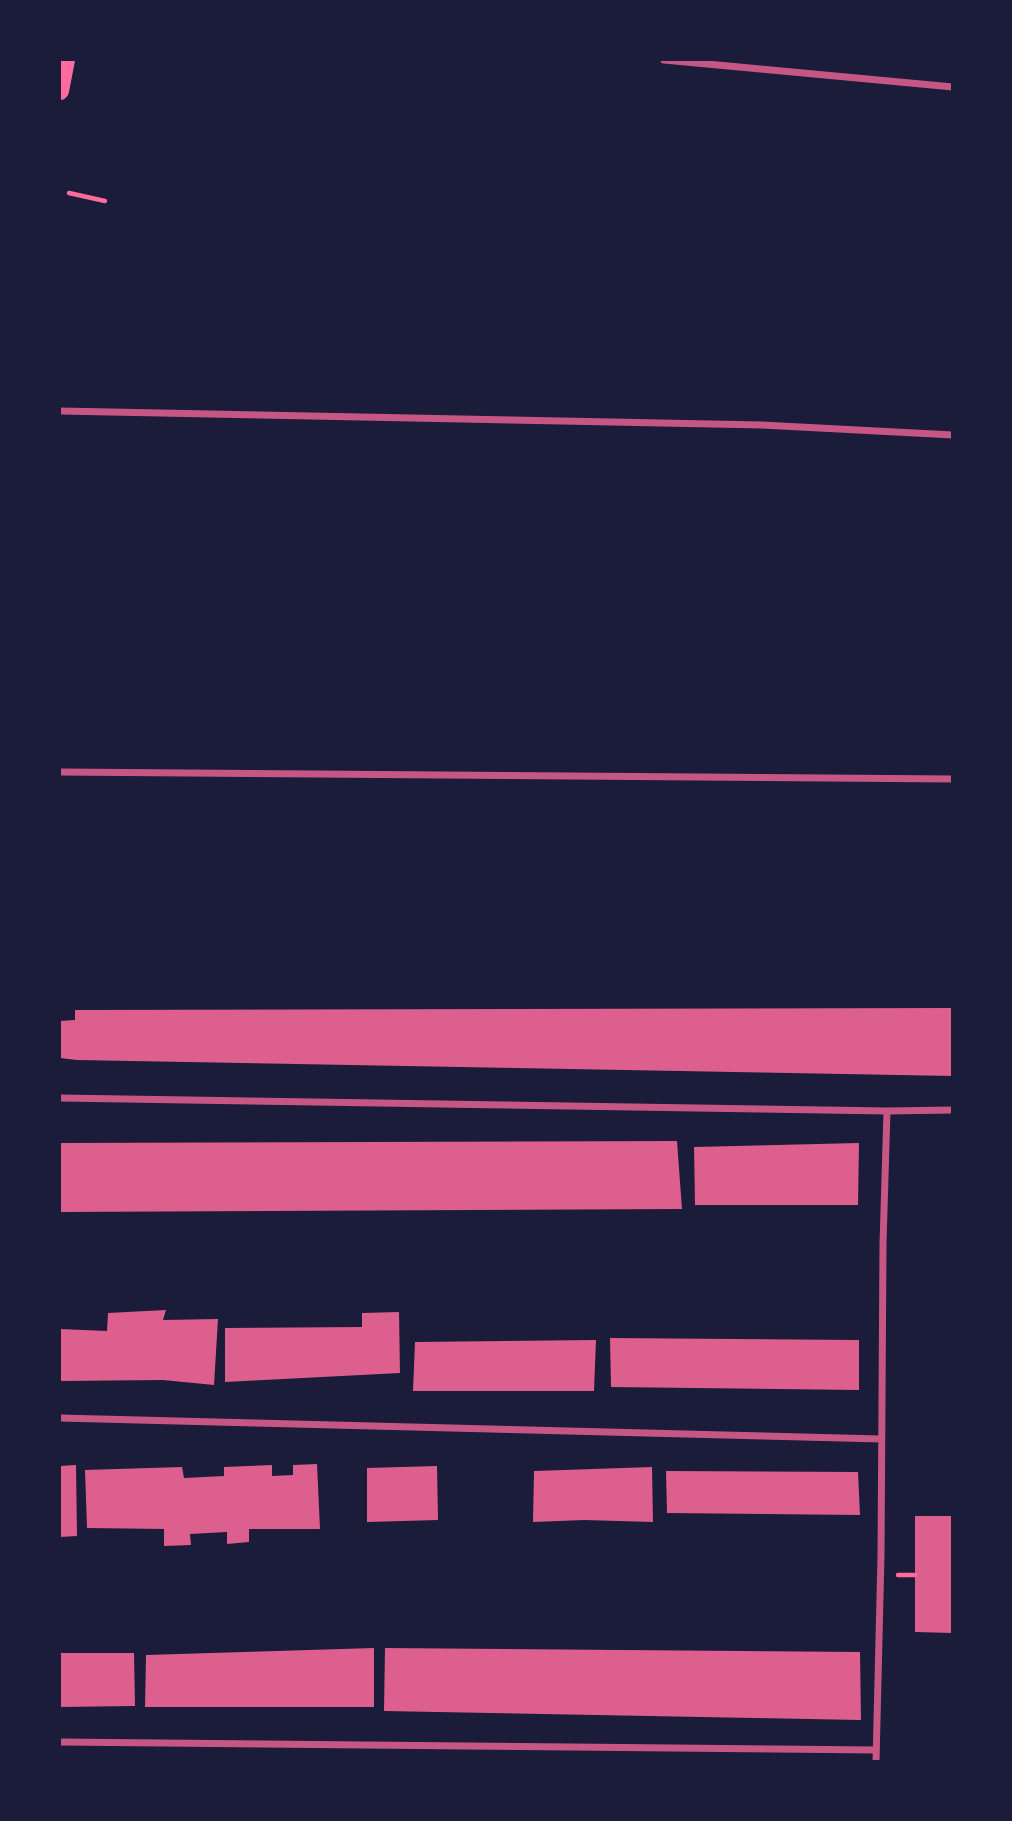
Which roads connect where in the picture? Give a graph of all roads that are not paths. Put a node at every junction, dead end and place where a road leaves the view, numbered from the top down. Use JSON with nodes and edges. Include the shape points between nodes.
{"nodes":[{"id":1,"x":66,"y":60,"type":"edge"},
{"id":2,"x":664,"y":60,"type":"edge"},
{"id":3,"x":953,"y":87,"type":"edge"},
{"id":4,"x":60,"y":91,"type":"edge"},
{"id":5,"x":60,"y":411,"type":"edge"},
{"id":6,"x":953,"y":435,"type":"edge"},
{"id":7,"x":60,"y":772,"type":"edge"},
{"id":8,"x":953,"y":779,"type":"edge"},
{"id":9,"x":60,"y":1098,"type":"edge"},
{"id":10,"x":953,"y":1110,"type":"edge"},
{"id":11,"x":887,"y":1111,"type":"junction"},
{"id":12,"x":60,"y":1419,"type":"edge"},
{"id":13,"x":881,"y":1440,"type":"junction"},
{"id":14,"x":60,"y":1742,"type":"edge"},
{"id":15,"x":876,"y":1750,"type":"junction"},
{"id":16,"x":876,"y":1762,"type":"edge"}],
"edges":[{"from":1,"to":4,"type":"main road"},
{"from":2,"to":3,"type":"street"},
{"from":5,"to":6,"type":"street","via":[[762,425]]},
{"from":7,"to":8,"type":"street"},
{"from":9,"to":11,"type":"street"},
{"from":10,"to":11,"type":"street"},
{"from":11,"to":13,"type":"street"},
{"from":12,"to":13,"type":"street"},
{"from":13,"to":15,"type":"street"},
{"from":14,"to":15,"type":"street"},
{"from":15,"to":16,"type":"street"}]}
